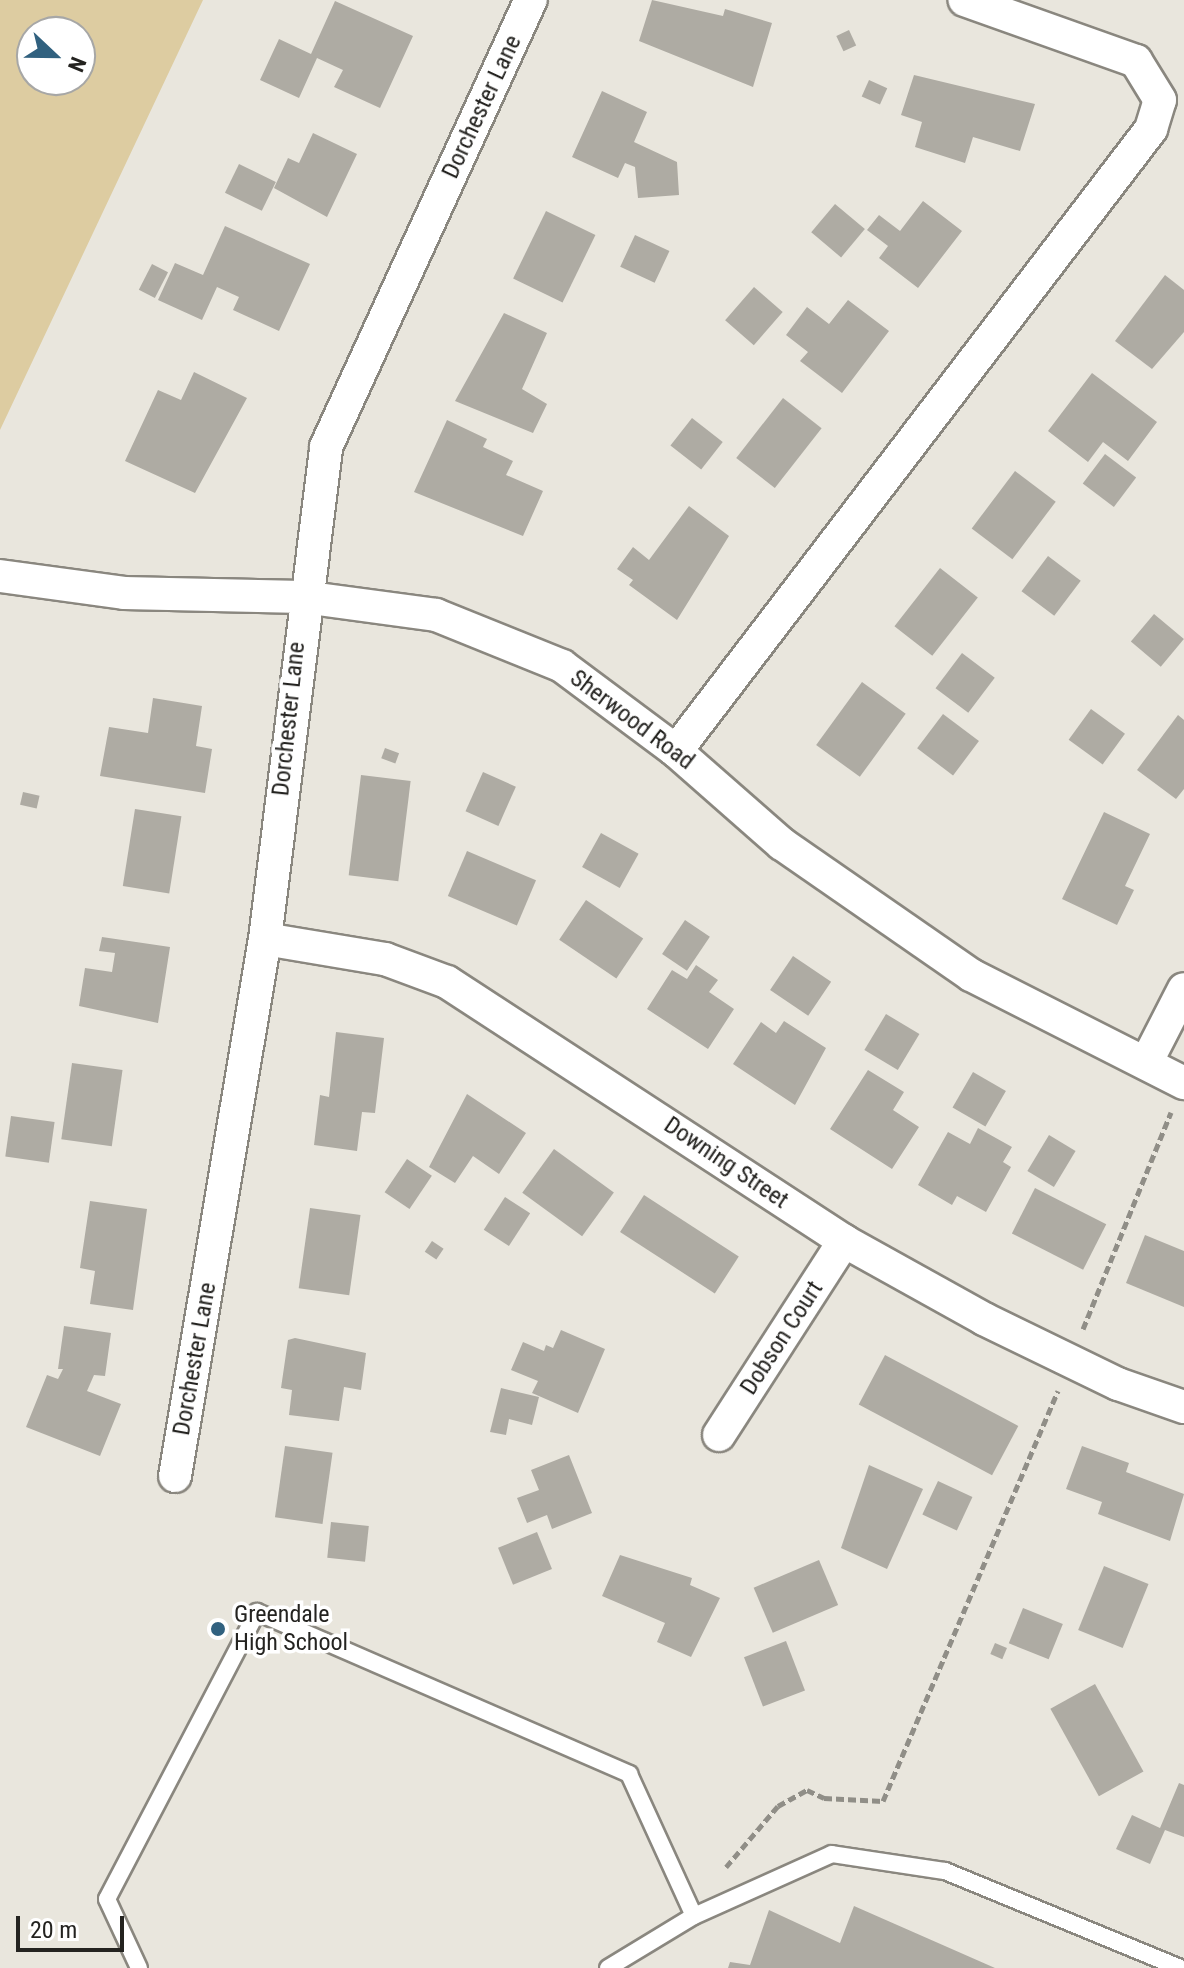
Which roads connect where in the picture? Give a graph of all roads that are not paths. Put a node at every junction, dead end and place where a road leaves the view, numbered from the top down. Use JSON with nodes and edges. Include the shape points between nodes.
{"nodes":[{"id":1,"x":531,"y":0,"type":"edge"},
{"id":2,"x":965,"y":0,"type":"edge"},
{"id":3,"x":0,"y":576,"type":"edge"},
{"id":4,"x":303,"y":597,"type":"junction"},
{"id":5,"x":676,"y":751,"type":"junction"},
{"id":6,"x":265,"y":939,"type":"junction"},
{"id":7,"x":1184,"y":989,"type":"edge"},
{"id":8,"x":1146,"y":1063,"type":"junction"},
{"id":9,"x":1178,"y":1097,"type":"edge"},
{"id":10,"x":844,"y":1241,"type":"junction"},
{"id":11,"x":1184,"y":1407,"type":"edge"},
{"id":12,"x":719,"y":1435,"type":"dead end"},
{"id":13,"x":175,"y":1476,"type":"dead end"},
{"id":14,"x":694,"y":1916,"type":"junction"},
{"id":15,"x":139,"y":1968,"type":"edge"},
{"id":16,"x":608,"y":1968,"type":"edge"},
{"id":17,"x":1180,"y":1968,"type":"edge"}],
"edges":[{"from":1,"to":4,"type":"street","name":"Dorchester Lane","via":[[326,447]]},
{"from":2,"to":5,"type":"street","via":[[1136,61],[1160,100],[1151,129]]},
{"from":3,"to":4,"type":"street","name":"Sherwood Road","via":[[124,593]]},
{"from":4,"to":5,"type":"street","name":"Sherwood Road","via":[[436,615],[562,666]]},
{"from":4,"to":6,"type":"street","name":"Dorchester Lane"},
{"from":5,"to":8,"type":"street","name":"Sherwood Road","via":[[782,844],[971,975]]},
{"from":6,"to":10,"type":"street","name":"Downing Street","via":[[385,959],[447,982]]},
{"from":6,"to":13,"type":"street","name":"Dorchester Lane"},
{"from":7,"to":8,"type":"street"},
{"from":8,"to":9,"type":"street","name":"Sherwood Road"},
{"from":10,"to":11,"type":"street","name":"Downing Street","via":[[984,1319],[1118,1384]]},
{"from":10,"to":12,"type":"street","name":"Dobson Court"},
{"from":14,"to":15,"type":"lane","via":[[629,1774],[257,1612],[107,1899]]},
{"from":14,"to":16,"type":"lane"},
{"from":14,"to":17,"type":"lane","via":[[832,1854],[945,1871]]}]}
